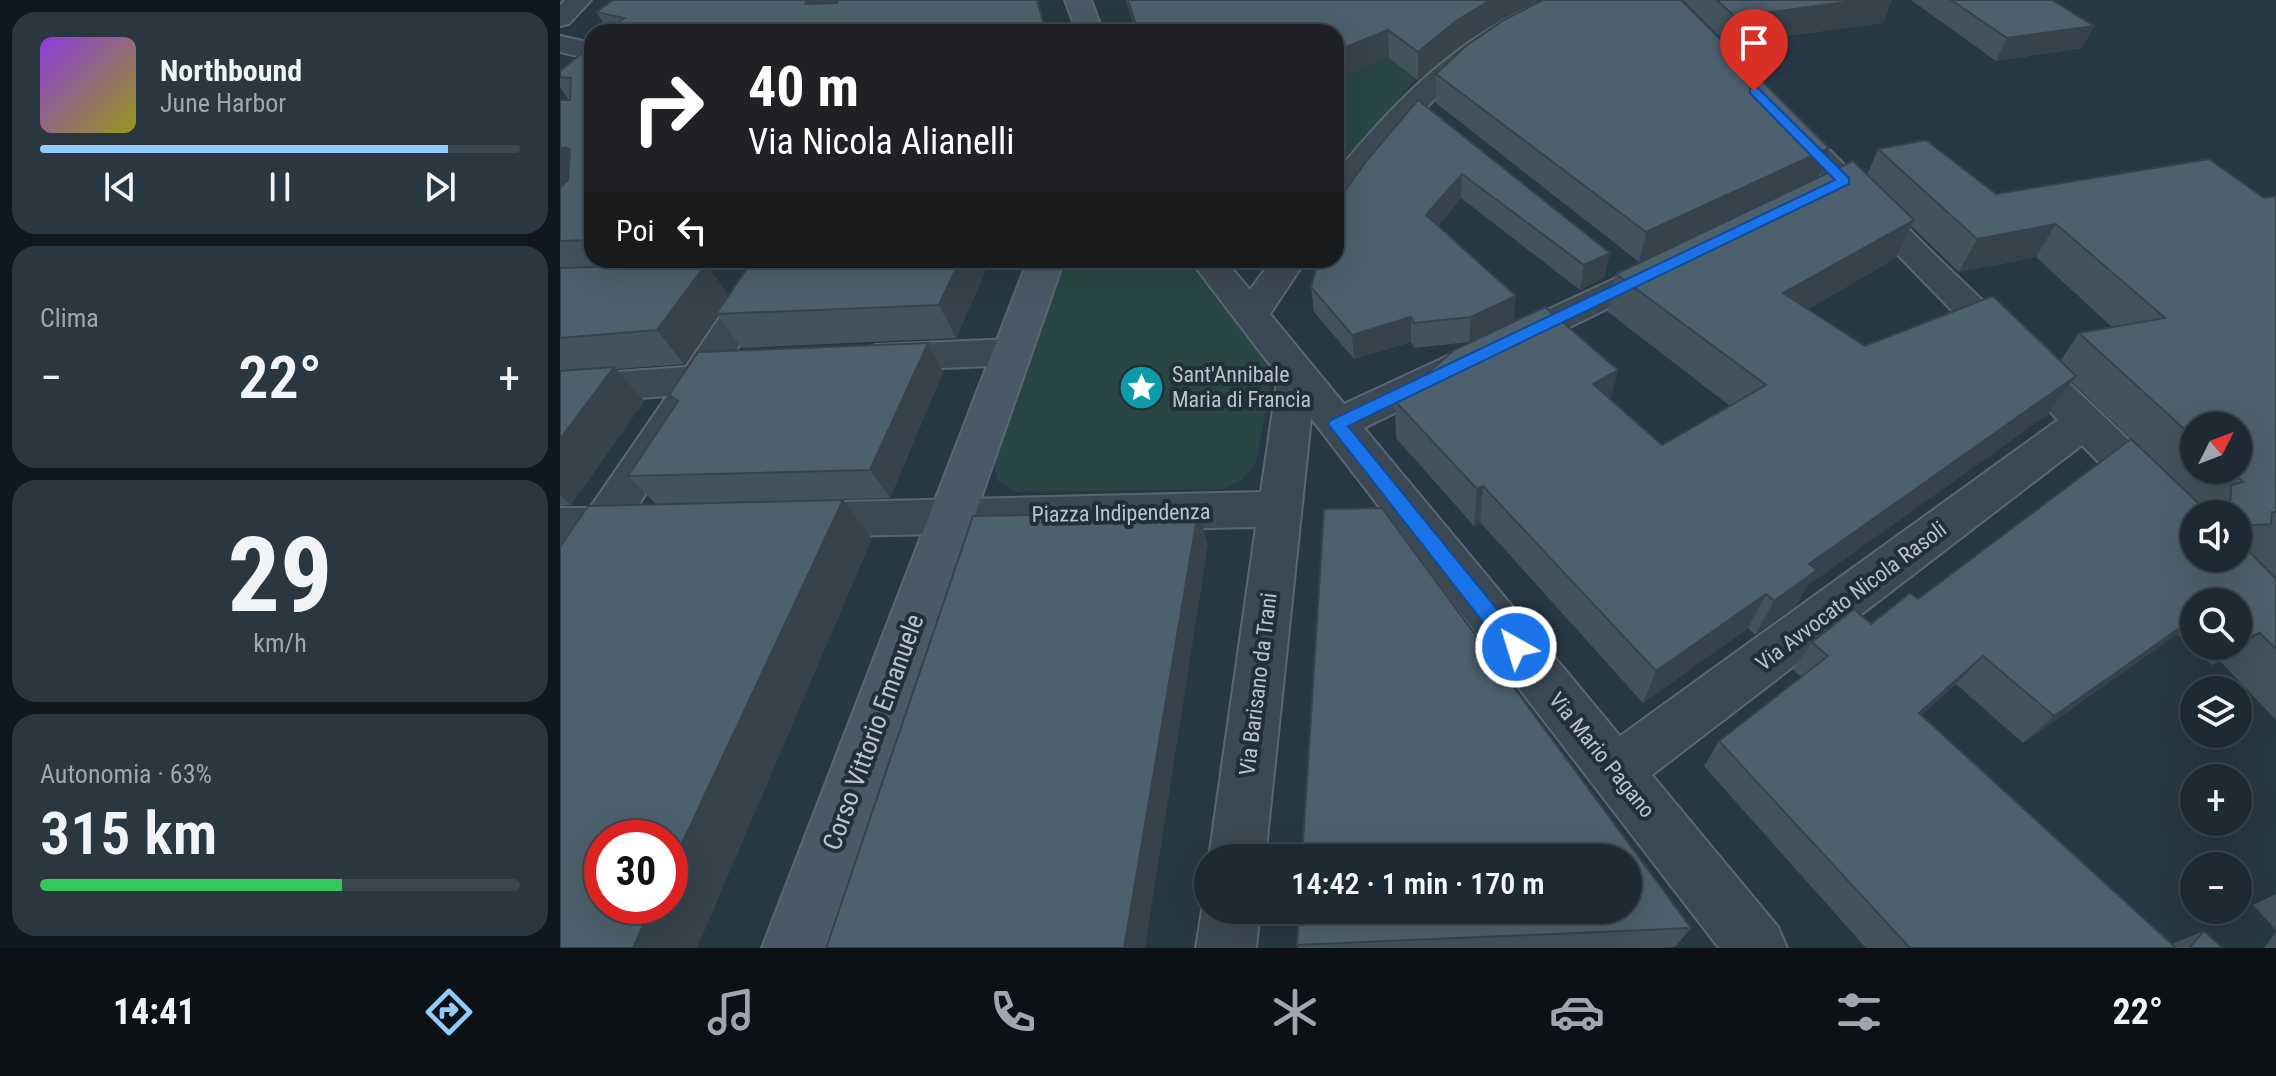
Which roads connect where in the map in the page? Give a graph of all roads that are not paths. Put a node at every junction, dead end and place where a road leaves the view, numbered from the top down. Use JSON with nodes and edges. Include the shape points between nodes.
{"nodes":[{"id":1,"x":579,"y":0,"type":"edge"},
{"id":2,"x":1078,"y":0,"type":"edge"},
{"id":3,"x":1568,"y":0,"type":"edge"},
{"id":4,"x":560,"y":19,"type":"edge"},
{"id":5,"x":1087,"y":24,"type":"edge"},
{"id":6,"x":560,"y":44,"type":"edge"},
{"id":7,"x":584,"y":49,"type":"edge"},
{"id":8,"x":1412,"y":102,"type":"junction"},
{"id":9,"x":1765,"y":102,"type":"edge"},
{"id":10,"x":1437,"y":121,"type":"edge"},
{"id":11,"x":1344,"y":183,"type":"edge"},
{"id":12,"x":1692,"y":254,"type":"edge"},
{"id":13,"x":1043,"y":268,"type":"edge"},
{"id":14,"x":1214,"y":268,"type":"edge"},
{"id":15,"x":1283,"y":268,"type":"edge"},
{"id":16,"x":769,"y":271,"type":"edge"},
{"id":17,"x":715,"y":284,"type":"dead end"},
{"id":18,"x":1252,"y":313,"type":"junction"},
{"id":19,"x":1011,"y":352,"type":"junction"},
{"id":20,"x":843,"y":359,"type":"edge"},
{"id":21,"x":752,"y":363,"type":"edge"},
{"id":22,"x":701,"y":372,"type":"junction"},
{"id":23,"x":1297,"y":374,"type":"junction"},
{"id":24,"x":560,"y":390,"type":"edge"},
{"id":25,"x":2086,"y":421,"type":"junction"},
{"id":26,"x":1337,"y":424,"type":"junction"},
{"id":27,"x":1279,"y":509,"type":"junction"},
{"id":28,"x":954,"y":516,"type":"junction"},
{"id":29,"x":2180,"y":516,"type":"edge"},
{"id":30,"x":762,"y":521,"type":"edge"},
{"id":31,"x":667,"y":523,"type":"edge"},
{"id":32,"x":603,"y":524,"type":"junction"},
{"id":33,"x":560,"y":526,"type":"edge"},
{"id":34,"x":560,"y":590,"type":"edge"},
{"id":35,"x":1615,"y":771,"type":"junction"},
{"id":36,"x":1239,"y":844,"type":"edge"},
{"id":37,"x":1229,"y":924,"type":"edge"},
{"id":38,"x":793,"y":948,"type":"edge"},
{"id":39,"x":1226,"y":948,"type":"edge"},
{"id":40,"x":1757,"y":948,"type":"edge"}],
"edges":[{"from":1,"to":4,"type":"street"},
{"from":2,"to":5,"type":"street"},
{"from":3,"to":8,"type":"street","via":[[1514,23],[1459,59]]},
{"from":6,"to":7,"type":"street"},
{"from":8,"to":10,"type":"street"},
{"from":8,"to":11,"type":"street"},
{"from":9,"to":25,"type":"street","via":[[1830,188],[1926,266]]},
{"from":12,"to":26,"type":"street","via":[[1624,271]]},
{"from":13,"to":19,"type":"street"},
{"from":14,"to":18,"type":"street"},
{"from":15,"to":18,"type":"street"},
{"from":16,"to":17,"type":"street"},
{"from":16,"to":22,"type":"street"},
{"from":18,"to":23,"type":"street"},
{"from":19,"to":20,"type":"street"},
{"from":19,"to":28,"type":"street"},
{"from":21,"to":22,"type":"street"},
{"from":22,"to":24,"type":"street"},
{"from":22,"to":32,"type":"street"},
{"from":23,"to":26,"type":"street","name":"Via Mario Pagano"},
{"from":23,"to":27,"type":"street"},
{"from":25,"to":29,"type":"street"},
{"from":25,"to":35,"type":"street","name":"Via Avvocato Nicola Rasoli"},
{"from":26,"to":35,"type":"street","name":"Via Mario Pagano"},
{"from":27,"to":28,"type":"street","name":"Piazza Indipendenza"},
{"from":27,"to":36,"type":"street","name":"Via Barisano da Trani"},
{"from":28,"to":30,"type":"street","name":"Piazza Indipendenza"},
{"from":28,"to":38,"type":"street","name":"Corso Vittorio Emanuele"},
{"from":31,"to":32,"type":"street"},
{"from":32,"to":33,"type":"street"},
{"from":32,"to":34,"type":"street"},
{"from":35,"to":40,"type":"street","name":"Via Mario Pagano"},
{"from":37,"to":39,"type":"street"}]}
